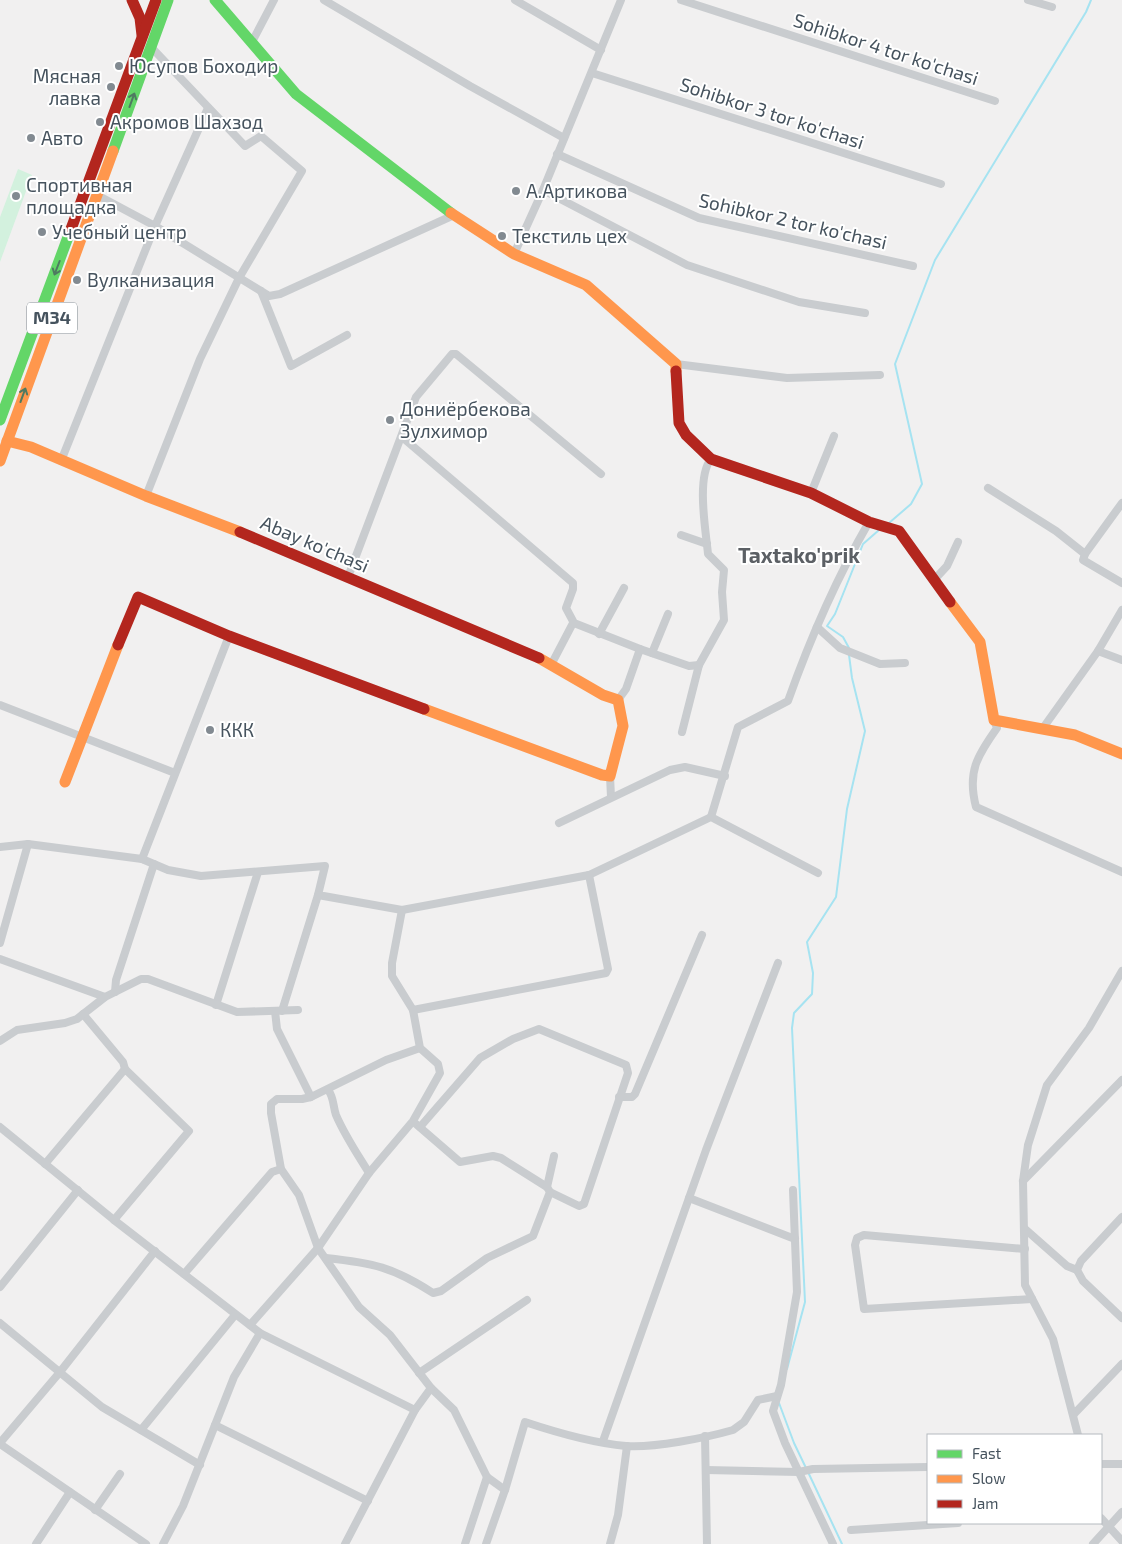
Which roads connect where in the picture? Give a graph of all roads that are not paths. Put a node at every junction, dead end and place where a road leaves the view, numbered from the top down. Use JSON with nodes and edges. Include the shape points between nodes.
{"nodes":[{"id":1,"x":132,"y":0,"type":"edge"},
{"id":2,"x":215,"y":0,"type":"edge"},
{"id":3,"x":274,"y":0,"type":"edge"},
{"id":4,"x":325,"y":0,"type":"edge"},
{"id":5,"x":515,"y":0,"type":"edge"},
{"id":6,"x":621,"y":0,"type":"edge"},
{"id":7,"x":681,"y":0,"type":"edge"},
{"id":8,"x":1028,"y":0,"type":"edge"},
{"id":9,"x":162,"y":1,"type":"edge"},
{"id":10,"x":1052,"y":7,"type":"dead end"},
{"id":11,"x":252,"y":42,"type":"junction"},
{"id":12,"x":147,"y":43,"type":"junction"},
{"id":13,"x":601,"y":50,"type":"junction"},
{"id":14,"x":592,"y":73,"type":"junction"},
{"id":15,"x":995,"y":101,"type":"dead end"},
{"id":16,"x":208,"y":108,"type":"junction"},
{"id":17,"x":564,"y":138,"type":"junction"},
{"id":18,"x":558,"y":154,"type":"junction"},
{"id":19,"x":104,"y":161,"type":"junction"},
{"id":20,"x":941,"y":184,"type":"dead end"},
{"id":21,"x":543,"y":190,"type":"junction"},
{"id":22,"x":97,"y":194,"type":"junction"},
{"id":23,"x":454,"y":215,"type":"junction"},
{"id":24,"x":155,"y":226,"type":"junction"},
{"id":25,"x":514,"y":254,"type":"junction"},
{"id":26,"x":913,"y":266,"type":"dead end"},
{"id":27,"x":239,"y":278,"type":"junction"},
{"id":28,"x":261,"y":291,"type":"junction"},
{"id":29,"x":864,"y":313,"type":"dead end"},
{"id":30,"x":347,"y":335,"type":"dead end"},
{"id":31,"x":676,"y":364,"type":"junction"},
{"id":32,"x":880,"y":375,"type":"dead end"},
{"id":33,"x":0,"y":420,"type":"edge"},
{"id":34,"x":834,"y":436,"type":"dead end"},
{"id":35,"x":402,"y":437,"type":"junction"},
{"id":36,"x":2,"y":448,"type":"edge"},
{"id":37,"x":711,"y":459,"type":"junction"},
{"id":38,"x":61,"y":460,"type":"junction"},
{"id":39,"x":601,"y":474,"type":"dead end"},
{"id":40,"x":988,"y":488,"type":"dead end"},
{"id":41,"x":811,"y":493,"type":"junction"},
{"id":42,"x":146,"y":496,"type":"junction"},
{"id":43,"x":1122,"y":503,"type":"edge"},
{"id":44,"x":872,"y":523,"type":"junction"},
{"id":45,"x":680,"y":535,"type":"dead end"},
{"id":46,"x":958,"y":542,"type":"dead end"},
{"id":47,"x":707,"y":544,"type":"junction"},
{"id":48,"x":1085,"y":554,"type":"junction"},
{"id":49,"x":348,"y":577,"type":"junction"},
{"id":50,"x":934,"y":580,"type":"junction"},
{"id":51,"x":1122,"y":583,"type":"edge"},
{"id":52,"x":624,"y":588,"type":"dead end"},
{"id":53,"x":1122,"y":610,"type":"edge"},
{"id":54,"x":668,"y":614,"type":"dead end"},
{"id":55,"x":573,"y":622,"type":"junction"},
{"id":56,"x":817,"y":627,"type":"junction"},
{"id":57,"x":599,"y":634,"type":"junction"},
{"id":58,"x":229,"y":636,"type":"junction"},
{"id":59,"x":640,"y":649,"type":"junction"},
{"id":60,"x":1098,"y":651,"type":"junction"},
{"id":61,"x":652,"y":653,"type":"junction"},
{"id":62,"x":1122,"y":660,"type":"edge"},
{"id":63,"x":905,"y":663,"type":"dead end"},
{"id":64,"x":699,"y":665,"type":"junction"},
{"id":65,"x":551,"y":666,"type":"junction"},
{"id":66,"x":618,"y":700,"type":"junction"},
{"id":67,"x":0,"y":705,"type":"edge"},
{"id":68,"x":994,"y":720,"type":"junction"},
{"id":69,"x":1043,"y":728,"type":"junction"},
{"id":70,"x":682,"y":732,"type":"dead end"},
{"id":71,"x":82,"y":738,"type":"junction"},
{"id":72,"x":1122,"y":754,"type":"edge"},
{"id":73,"x":175,"y":773,"type":"junction"},
{"id":74,"x":610,"y":776,"type":"junction"},
{"id":75,"x":725,"y":776,"type":"junction"},
{"id":76,"x":65,"y":782,"type":"dead end"},
{"id":77,"x":611,"y":797,"type":"junction"},
{"id":78,"x":711,"y":817,"type":"junction"},
{"id":79,"x":559,"y":823,"type":"dead end"},
{"id":80,"x":28,"y":844,"type":"junction"},
{"id":81,"x":0,"y":847,"type":"edge"},
{"id":82,"x":142,"y":860,"type":"junction"},
{"id":83,"x":154,"y":864,"type":"junction"},
{"id":84,"x":258,"y":872,"type":"junction"},
{"id":85,"x":1122,"y":872,"type":"edge"},
{"id":86,"x":818,"y":873,"type":"dead end"},
{"id":87,"x":589,"y":875,"type":"junction"},
{"id":88,"x":318,"y":895,"type":"junction"},
{"id":89,"x":402,"y":910,"type":"junction"},
{"id":90,"x":702,"y":935,"type":"dead end"},
{"id":91,"x":0,"y":943,"type":"edge"},
{"id":92,"x":0,"y":960,"type":"edge"},
{"id":93,"x":778,"y":963,"type":"dead end"},
{"id":94,"x":1122,"y":971,"type":"edge"},
{"id":95,"x":115,"y":992,"type":"junction"},
{"id":96,"x":105,"y":997,"type":"junction"},
{"id":97,"x":216,"y":1005,"type":"junction"},
{"id":98,"x":298,"y":1010,"type":"dead end"},
{"id":99,"x":413,"y":1010,"type":"junction"},
{"id":100,"x":278,"y":1011,"type":"junction"},
{"id":101,"x":83,"y":1014,"type":"junction"},
{"id":102,"x":0,"y":1041,"type":"edge"},
{"id":103,"x":420,"y":1048,"type":"junction"},
{"id":104,"x":125,"y":1069,"type":"junction"},
{"id":105,"x":1122,"y":1080,"type":"edge"},
{"id":106,"x":328,"y":1090,"type":"junction"},
{"id":107,"x":311,"y":1097,"type":"junction"},
{"id":108,"x":619,"y":1097,"type":"junction"},
{"id":109,"x":413,"y":1121,"type":"junction"},
{"id":110,"x":0,"y":1127,"type":"edge"},
{"id":111,"x":420,"y":1127,"type":"junction"},
{"id":112,"x":554,"y":1156,"type":"dead end"},
{"id":113,"x":45,"y":1164,"type":"junction"},
{"id":114,"x":281,"y":1169,"type":"junction"},
{"id":115,"x":370,"y":1174,"type":"junction"},
{"id":116,"x":1023,"y":1181,"type":"junction"},
{"id":117,"x":78,"y":1190,"type":"junction"},
{"id":118,"x":548,"y":1190,"type":"junction"},
{"id":119,"x":793,"y":1190,"type":"dead end"},
{"id":120,"x":689,"y":1198,"type":"junction"},
{"id":121,"x":1122,"y":1217,"type":"edge"},
{"id":122,"x":114,"y":1220,"type":"junction"},
{"id":123,"x":1025,"y":1229,"type":"junction"},
{"id":124,"x":796,"y":1239,"type":"junction"},
{"id":125,"x":318,"y":1248,"type":"junction"},
{"id":126,"x":1025,"y":1249,"type":"junction"},
{"id":127,"x":155,"y":1252,"type":"junction"},
{"id":128,"x":326,"y":1258,"type":"junction"},
{"id":129,"x":1077,"y":1270,"type":"junction"},
{"id":130,"x":184,"y":1274,"type":"junction"},
{"id":131,"x":0,"y":1287,"type":"edge"},
{"id":132,"x":1032,"y":1299,"type":"junction"},
{"id":133,"x":527,"y":1300,"type":"dead end"},
{"id":134,"x":235,"y":1315,"type":"junction"},
{"id":135,"x":1122,"y":1318,"type":"edge"},
{"id":136,"x":0,"y":1323,"type":"edge"},
{"id":137,"x":250,"y":1326,"type":"junction"},
{"id":138,"x":260,"y":1333,"type":"junction"},
{"id":139,"x":1122,"y":1364,"type":"edge"},
{"id":140,"x":60,"y":1372,"type":"junction"},
{"id":141,"x":419,"y":1373,"type":"junction"},
{"id":142,"x":430,"y":1388,"type":"junction"},
{"id":143,"x":777,"y":1396,"type":"junction"},
{"id":144,"x":415,"y":1410,"type":"junction"},
{"id":145,"x":1074,"y":1414,"type":"junction"},
{"id":146,"x":215,"y":1425,"type":"junction"},
{"id":147,"x":141,"y":1430,"type":"junction"},
{"id":148,"x":1078,"y":1434,"type":"edge"},
{"id":149,"x":705,"y":1436,"type":"junction"},
{"id":150,"x":603,"y":1442,"type":"junction"},
{"id":151,"x":0,"y":1443,"type":"edge"},
{"id":152,"x":627,"y":1446,"type":"junction"},
{"id":153,"x":1102,"y":1464,"type":"edge"},
{"id":154,"x":1122,"y":1464,"type":"edge"},
{"id":155,"x":200,"y":1465,"type":"junction"},
{"id":156,"x":927,"y":1467,"type":"edge"},
{"id":157,"x":706,"y":1470,"type":"junction"},
{"id":158,"x":799,"y":1472,"type":"junction"},
{"id":159,"x":120,"y":1474,"type":"dead end"},
{"id":160,"x":489,"y":1479,"type":"junction"},
{"id":161,"x":505,"y":1490,"type":"junction"},
{"id":162,"x":70,"y":1492,"type":"junction"},
{"id":163,"x":368,"y":1501,"type":"junction"},
{"id":164,"x":95,"y":1510,"type":"junction"},
{"id":165,"x":1122,"y":1512,"type":"edge"},
{"id":166,"x":1102,"y":1520,"type":"edge"},
{"id":167,"x":943,"y":1524,"type":"edge"},
{"id":168,"x":1107,"y":1527,"type":"junction"},
{"id":169,"x":851,"y":1530,"type":"dead end"},
{"id":170,"x":1122,"y":1542,"type":"edge"},
{"id":171,"x":36,"y":1544,"type":"edge"},
{"id":172,"x":146,"y":1544,"type":"edge"},
{"id":173,"x":163,"y":1544,"type":"edge"},
{"id":174,"x":345,"y":1544,"type":"edge"},
{"id":175,"x":465,"y":1544,"type":"edge"},
{"id":176,"x":486,"y":1544,"type":"edge"},
{"id":177,"x":610,"y":1544,"type":"edge"},
{"id":178,"x":707,"y":1544,"type":"edge"},
{"id":179,"x":833,"y":1544,"type":"edge"},
{"id":180,"x":1093,"y":1544,"type":"edge"}],
"edges":[{"from":1,"to":12,"type":"street"},
{"from":2,"to":11,"type":"street"},
{"from":3,"to":11,"type":"street"},
{"from":4,"to":17,"type":"street"},
{"from":5,"to":13,"type":"street"},
{"from":6,"to":13,"type":"street"},
{"from":7,"to":15,"type":"street","name":"Sohibkor 4 tor ko'chasi"},
{"from":8,"to":10,"type":"street"},
{"from":9,"to":12,"type":"street","number":"M34"},
{"from":11,"to":23,"type":"street","via":[[296,94]]},
{"from":12,"to":16,"type":"street"},
{"from":12,"to":19,"type":"street","number":"M34"},
{"from":13,"to":14,"type":"street"},
{"from":14,"to":17,"type":"street"},
{"from":14,"to":20,"type":"street","name":"Sohibkor 3 tor ko'chasi"},
{"from":16,"to":24,"type":"street"},
{"from":16,"to":27,"type":"street","via":[[245,146],[261,136],[302,171]]},
{"from":17,"to":18,"type":"street"},
{"from":18,"to":21,"type":"street"},
{"from":18,"to":26,"type":"street","name":"Sohibkor 2 tor ko'chasi","via":[[699,218]]},
{"from":19,"to":22,"type":"street","number":"M34"},
{"from":19,"to":33,"type":"street","number":"M34","one_way":true},
{"from":21,"to":25,"type":"street"},
{"from":21,"to":29,"type":"street","via":[[687,265],[799,302]]},
{"from":22,"to":24,"type":"street"},
{"from":36,"to":22,"type":"street","number":"M34","one_way":true},
{"from":23,"to":25,"type":"street"},
{"from":23,"to":28,"type":"street","via":[[280,294],[269,296]]},
{"from":24,"to":27,"type":"street"},
{"from":24,"to":38,"type":"street"},
{"from":25,"to":31,"type":"street","via":[[586,285]]},
{"from":27,"to":28,"type":"street"},
{"from":27,"to":42,"type":"street","via":[[200,359]]},
{"from":28,"to":30,"type":"street","via":[[291,366]]},
{"from":31,"to":32,"type":"street","via":[[787,378]]},
{"from":31,"to":37,"type":"street","via":[[679,424]]},
{"from":34,"to":41,"type":"street"},
{"from":35,"to":39,"type":"street","via":[[416,397],[449,355],[456,354]]},
{"from":35,"to":49,"type":"street"},
{"from":35,"to":55,"type":"street","via":[[572,583],[574,589],[566,608]]},
{"from":36,"to":38,"type":"street","name":"Abay ko'chasi","via":[[32,447]]},
{"from":37,"to":41,"type":"street"},
{"from":37,"to":47,"type":"street","via":[[703,486]]},
{"from":38,"to":42,"type":"street","name":"Abay ko'chasi"},
{"from":40,"to":48,"type":"street","via":[[1056,531]]},
{"from":41,"to":44,"type":"street"},
{"from":42,"to":49,"type":"street","name":"Abay ko'chasi"},
{"from":43,"to":48,"type":"street"},
{"from":44,"to":50,"type":"street","via":[[899,531]]},
{"from":44,"to":56,"type":"street","via":[[849,557]]},
{"from":45,"to":47,"type":"street"},
{"from":46,"to":50,"type":"street","via":[[947,566]]},
{"from":47,"to":64,"type":"street","via":[[708,554],[724,570],[724,620]]},
{"from":48,"to":51,"type":"street","via":[[1084,560]]},
{"from":49,"to":65,"type":"street","name":"Abay ko'chasi"},
{"from":50,"to":68,"type":"street","via":[[980,642]]},
{"from":52,"to":57,"type":"street"},
{"from":53,"to":60,"type":"street"},
{"from":54,"to":61,"type":"street"},
{"from":55,"to":57,"type":"street"},
{"from":55,"to":65,"type":"street"},
{"from":56,"to":63,"type":"street","via":[[840,648],[880,664]]},
{"from":56,"to":75,"type":"street","via":[[788,701],[738,727]]},
{"from":57,"to":59,"type":"street"},
{"from":58,"to":71,"type":"street","via":[[137,598]]},
{"from":58,"to":73,"type":"street"},
{"from":58,"to":74,"type":"street"},
{"from":59,"to":61,"type":"street"},
{"from":59,"to":66,"type":"street","via":[[626,688]]},
{"from":60,"to":62,"type":"street"},
{"from":60,"to":69,"type":"street"},
{"from":61,"to":64,"type":"street","via":[[689,666]]},
{"from":64,"to":70,"type":"street"},
{"from":65,"to":66,"type":"street","name":"Abay ko'chasi"},
{"from":66,"to":74,"type":"street","via":[[623,726]]},
{"from":67,"to":71,"type":"street"},
{"from":68,"to":69,"type":"street"},
{"from":68,"to":85,"type":"street","via":[[996,728],[978,755],[972,776],[976,807]]},
{"from":69,"to":72,"type":"street","via":[[1075,735]]},
{"from":71,"to":73,"type":"street"},
{"from":71,"to":76,"type":"street"},
{"from":73,"to":82,"type":"street"},
{"from":74,"to":77,"type":"street"},
{"from":75,"to":77,"type":"street","via":[[685,767],[670,770]]},
{"from":75,"to":78,"type":"street"},
{"from":77,"to":79,"type":"street"},
{"from":78,"to":86,"type":"street"},
{"from":78,"to":87,"type":"street"},
{"from":80,"to":81,"type":"street"},
{"from":80,"to":82,"type":"street"},
{"from":80,"to":91,"type":"street"},
{"from":82,"to":83,"type":"street"},
{"from":83,"to":84,"type":"street","via":[[201,876]]},
{"from":83,"to":95,"type":"street","via":[[116,980]]},
{"from":84,"to":88,"type":"street","via":[[325,866]]},
{"from":84,"to":97,"type":"street"},
{"from":87,"to":89,"type":"street"},
{"from":87,"to":99,"type":"street","via":[[608,969],[606,973]]},
{"from":88,"to":89,"type":"street"},
{"from":88,"to":100,"type":"street"},
{"from":89,"to":99,"type":"street","via":[[392,976]]},
{"from":90,"to":108,"type":"street","via":[[635,1094]]},
{"from":92,"to":96,"type":"street"},
{"from":93,"to":120,"type":"street"},
{"from":94,"to":116,"type":"street","via":[[1089,1028],[1048,1085],[1028,1144]]},
{"from":95,"to":96,"type":"street"},
{"from":95,"to":97,"type":"street","via":[[136,981],[148,979]]},
{"from":96,"to":101,"type":"street"},
{"from":97,"to":100,"type":"street","via":[[237,1012]]},
{"from":98,"to":100,"type":"street"},
{"from":99,"to":103,"type":"street"},
{"from":100,"to":107,"type":"street","via":[[277,1029]]},
{"from":101,"to":102,"type":"street","via":[[65,1024],[17,1030]]},
{"from":101,"to":104,"type":"street","via":[[123,1062]]},
{"from":103,"to":106,"type":"street","via":[[386,1060]]},
{"from":103,"to":109,"type":"street","via":[[438,1064],[440,1073]]},
{"from":104,"to":113,"type":"street"},
{"from":104,"to":122,"type":"street","via":[[188,1130]]},
{"from":105,"to":116,"type":"street"},
{"from":106,"to":107,"type":"street"},
{"from":106,"to":115,"type":"street","via":[[348,1140]]},
{"from":107,"to":114,"type":"street","via":[[277,1099],[271,1104]]},
{"from":108,"to":111,"type":"street","via":[[628,1073],[626,1065],[539,1029],[480,1058]]},
{"from":108,"to":118,"type":"street","via":[[584,1204],[579,1206]]},
{"from":109,"to":111,"type":"street"},
{"from":109,"to":115,"type":"street"},
{"from":110,"to":113,"type":"street"},
{"from":111,"to":118,"type":"street","via":[[460,1162],[494,1156],[501,1158]]},
{"from":112,"to":118,"type":"street"},
{"from":113,"to":117,"type":"street"},
{"from":114,"to":125,"type":"street","via":[[299,1195]]},
{"from":114,"to":130,"type":"street","via":[[272,1172]]},
{"from":115,"to":125,"type":"street"},
{"from":116,"to":123,"type":"street"},
{"from":117,"to":122,"type":"street"},
{"from":117,"to":131,"type":"street"},
{"from":118,"to":128,"type":"street","via":[[530,1240],[487,1258],[441,1291],[434,1293],[414,1280],[374,1264]]},
{"from":119,"to":124,"type":"street"},
{"from":120,"to":124,"type":"street"},
{"from":120,"to":150,"type":"street"},
{"from":121,"to":129,"type":"street","via":[[1081,1261]]},
{"from":122,"to":127,"type":"street"},
{"from":123,"to":126,"type":"street"},
{"from":123,"to":129,"type":"street","via":[[1067,1266]]},
{"from":124,"to":143,"type":"street","via":[[797,1292]]},
{"from":125,"to":128,"type":"street"},
{"from":125,"to":137,"type":"street"},
{"from":126,"to":132,"type":"street","via":[[1025,1285]]},
{"from":126,"to":132,"type":"street","via":[[864,1235],[857,1238],[854,1245],[864,1310]]},
{"from":127,"to":130,"type":"street"},
{"from":127,"to":140,"type":"street"},
{"from":128,"to":141,"type":"street","via":[[359,1307],[390,1335]]},
{"from":129,"to":135,"type":"street","via":[[1083,1281]]},
{"from":130,"to":134,"type":"street"},
{"from":132,"to":145,"type":"street","via":[[1052,1339]]},
{"from":133,"to":141,"type":"street"},
{"from":134,"to":137,"type":"street"},
{"from":134,"to":147,"type":"street"},
{"from":136,"to":140,"type":"street"},
{"from":137,"to":138,"type":"street"},
{"from":138,"to":144,"type":"street"},
{"from":138,"to":146,"type":"street","via":[[234,1377]]},
{"from":139,"to":145,"type":"street"},
{"from":140,"to":147,"type":"street","via":[[102,1407]]},
{"from":140,"to":151,"type":"street"},
{"from":141,"to":142,"type":"street"},
{"from":142,"to":144,"type":"street"},
{"from":142,"to":160,"type":"street","via":[[454,1410]]},
{"from":143,"to":149,"type":"street","via":[[758,1400],[744,1422],[733,1430]]},
{"from":143,"to":158,"type":"street","via":[[773,1411]]},
{"from":144,"to":163,"type":"street"},
{"from":145,"to":148,"type":"street"},
{"from":146,"to":155,"type":"street"},
{"from":146,"to":163,"type":"street"},
{"from":147,"to":155,"type":"street"},
{"from":149,"to":152,"type":"street"},
{"from":149,"to":157,"type":"street"},
{"from":150,"to":152,"type":"street"},
{"from":150,"to":161,"type":"street","via":[[525,1422]]},
{"from":151,"to":162,"type":"street"},
{"from":152,"to":177,"type":"street","via":[[618,1515]]},
{"from":153,"to":154,"type":"street"},
{"from":155,"to":173,"type":"street"},
{"from":156,"to":158,"type":"street","via":[[814,1468]]},
{"from":157,"to":158,"type":"street"},
{"from":157,"to":178,"type":"street"},
{"from":158,"to":179,"type":"street"},
{"from":159,"to":164,"type":"street"},
{"from":160,"to":161,"type":"street"},
{"from":160,"to":175,"type":"street"},
{"from":161,"to":176,"type":"street"},
{"from":162,"to":164,"type":"street"},
{"from":162,"to":171,"type":"street"},
{"from":163,"to":174,"type":"street"},
{"from":164,"to":172,"type":"street"},
{"from":165,"to":168,"type":"street"},
{"from":166,"to":168,"type":"street"},
{"from":167,"to":169,"type":"street"},
{"from":168,"to":170,"type":"street"},
{"from":168,"to":180,"type":"street"}]}
